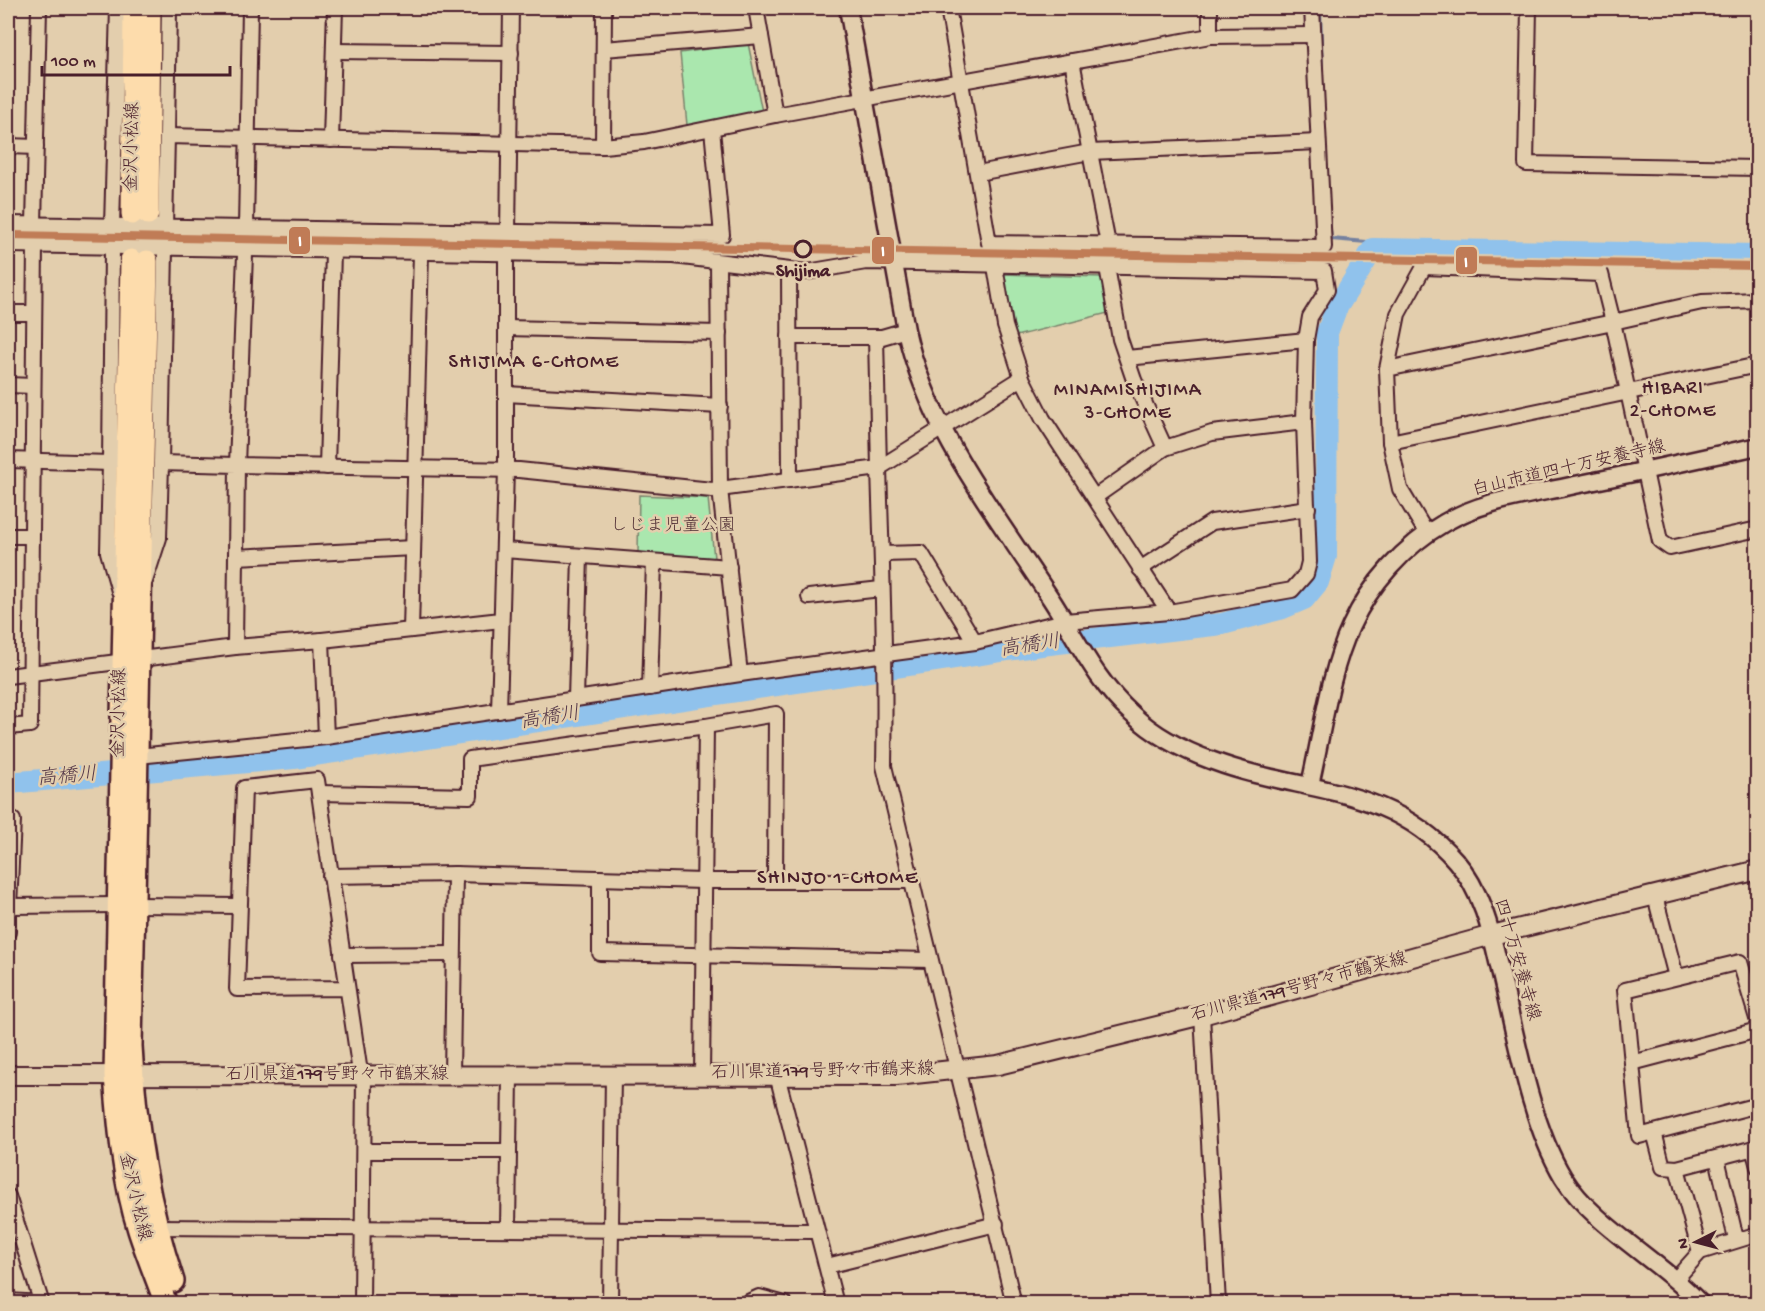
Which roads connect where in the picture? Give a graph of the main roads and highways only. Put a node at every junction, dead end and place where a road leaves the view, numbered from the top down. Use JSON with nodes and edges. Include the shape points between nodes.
{"nodes":[{"id":1,"x":134,"y":8,"type":"edge"},
{"id":2,"x":150,"y":8,"type":"edge"},
{"id":3,"x":139,"y":260,"type":"tunnel mouth"},
{"id":4,"x":1758,"y":870,"type":"edge"},
{"id":5,"x":8,"y":1075,"type":"edge"},
{"id":6,"x":123,"y":1075,"type":"junction"},
{"id":7,"x":166,"y":1304,"type":"edge"},
{"id":8,"x":181,"y":1304,"type":"edge"}],
"edges":[{"from":1,"to":2,"type":"main road","name":"金沢小松線","via":[[140,214]]},
{"from":3,"to":6,"type":"main road","name":"金沢小松線"},
{"from":4,"to":6,"type":"main road","name":"石川県道179号野々市鶴来線","via":[[1492,935],[1202,1015],[998,1065],[896,1076]]},
{"from":5,"to":6,"type":"main road","name":"石川県道179号野々市鶴来線"},
{"from":6,"to":7,"type":"main road","name":"金沢小松線","via":[[120,1137],[139,1228]]},
{"from":6,"to":8,"type":"main road","name":"金沢小松線","via":[[154,1227]]}]}
